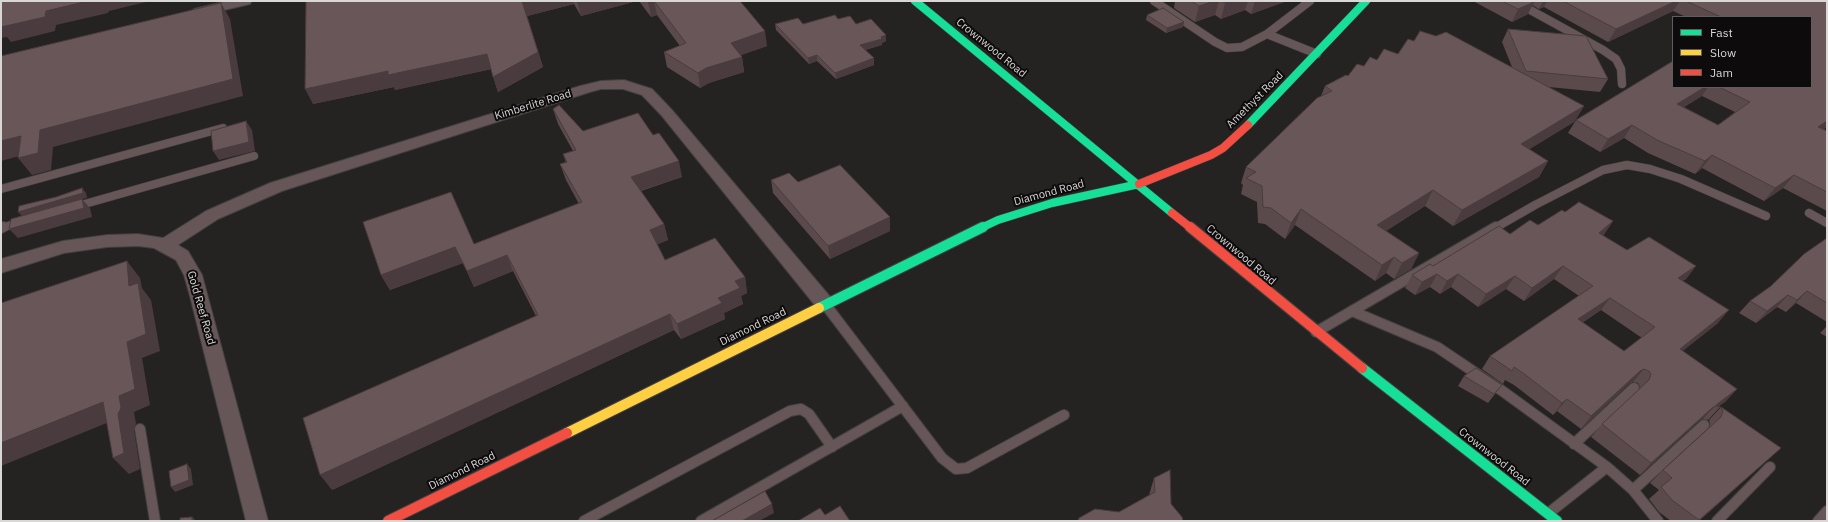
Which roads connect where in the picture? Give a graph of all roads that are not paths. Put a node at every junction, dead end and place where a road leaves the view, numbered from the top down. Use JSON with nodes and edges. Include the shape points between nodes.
{"nodes":[{"id":1,"x":245,"y":1,"type":"edge"},
{"id":2,"x":915,"y":1,"type":"edge"},
{"id":3,"x":1154,"y":1,"type":"edge"},
{"id":4,"x":1310,"y":1,"type":"edge"},
{"id":5,"x":1366,"y":1,"type":"edge"},
{"id":6,"x":1514,"y":1,"type":"edge"},
{"id":7,"x":185,"y":15,"type":"edge"},
{"id":8,"x":1267,"y":34,"type":"junction"},
{"id":9,"x":1317,"y":54,"type":"junction"},
{"id":10,"x":1622,"y":84,"type":"dead end"},
{"id":11,"x":228,"y":126,"type":"edge"},
{"id":12,"x":254,"y":156,"type":"dead end"},
{"id":13,"x":1138,"y":184,"type":"junction"},
{"id":14,"x":1,"y":189,"type":"edge"},
{"id":15,"x":62,"y":211,"type":"edge"},
{"id":16,"x":1809,"y":213,"type":"dead end"},
{"id":17,"x":1766,"y":216,"type":"dead end"},
{"id":18,"x":32,"y":220,"type":"edge"},
{"id":19,"x":1827,"y":223,"type":"edge"},
{"id":20,"x":1,"y":228,"type":"edge"},
{"id":21,"x":165,"y":245,"type":"junction"},
{"id":22,"x":1,"y":266,"type":"edge"},
{"id":23,"x":825,"y":304,"type":"junction"},
{"id":24,"x":1352,"y":311,"type":"junction"},
{"id":25,"x":1316,"y":332,"type":"junction"},
{"id":26,"x":1634,"y":388,"type":"edge"},
{"id":27,"x":903,"y":406,"type":"junction"},
{"id":28,"x":1064,"y":415,"type":"dead end"},
{"id":29,"x":1704,"y":425,"type":"edge"},
{"id":30,"x":140,"y":430,"type":"dead end"},
{"id":31,"x":1574,"y":444,"type":"junction"},
{"id":32,"x":832,"y":447,"type":"junction"},
{"id":33,"x":1607,"y":467,"type":"junction"},
{"id":34,"x":1770,"y":467,"type":"edge"},
{"id":35,"x":1633,"y":490,"type":"junction"},
{"id":36,"x":1827,"y":511,"type":"edge"},
{"id":37,"x":1548,"y":514,"type":"junction"},
{"id":38,"x":155,"y":521,"type":"edge"},
{"id":39,"x":257,"y":521,"type":"edge"},
{"id":40,"x":388,"y":521,"type":"edge"},
{"id":41,"x":584,"y":521,"type":"edge"},
{"id":42,"x":701,"y":521,"type":"edge"},
{"id":43,"x":1557,"y":521,"type":"edge"},
{"id":44,"x":1658,"y":521,"type":"edge"},
{"id":45,"x":1717,"y":521,"type":"edge"},
{"id":46,"x":1818,"y":521,"type":"edge"}],
"edges":[{"from":1,"to":7,"type":"street"},
{"from":2,"to":13,"type":"street","name":"Crownwood Road"},
{"from":3,"to":8,"type":"lane","via":[[1227,48],[1242,47]]},
{"from":4,"to":8,"type":"lane"},
{"from":5,"to":9,"type":"street","name":"Amethyst Road"},
{"from":6,"to":10,"type":"lane","via":[[1616,59],[1621,69]]},
{"from":8,"to":9,"type":"lane"},
{"from":9,"to":13,"type":"street","name":"Amethyst Road","via":[[1223,148],[1199,162]]},
{"from":11,"to":14,"type":"lane"},
{"from":12,"to":15,"type":"lane"},
{"from":13,"to":23,"type":"street","name":"Diamond Road","via":[[1052,203],[998,220]]},
{"from":13,"to":25,"type":"street","name":"Crownwood Road"},
{"from":16,"to":19,"type":"lane"},
{"from":17,"to":24,"type":"lane","via":[[1681,179],[1650,169],[1627,165],[1603,170],[1535,205]]},
{"from":18,"to":20,"type":"lane"},
{"from":21,"to":22,"type":"street","name":"Gold Reef Road","via":[[138,240],[92,242],[47,251]]},
{"from":21,"to":23,"type":"street","name":"Kimberlite Road","via":[[212,215],[276,187],[584,89],[624,84],[647,92],[667,113]]},
{"from":21,"to":39,"type":"street","name":"Gold Reef Road","via":[[182,256],[193,275]]},
{"from":23,"to":27,"type":"lane"},
{"from":23,"to":40,"type":"street","name":"Diamond Road"},
{"from":24,"to":25,"type":"lane"},
{"from":24,"to":31,"type":"lane","via":[[1437,347]]},
{"from":25,"to":37,"type":"street","name":"Crownwood Road"},
{"from":26,"to":31,"type":"lane"},
{"from":27,"to":28,"type":"lane","via":[[942,458],[956,469],[967,468]]},
{"from":27,"to":32,"type":"lane"},
{"from":29,"to":35,"type":"lane"},
{"from":30,"to":38,"type":"lane"},
{"from":31,"to":33,"type":"lane"},
{"from":32,"to":41,"type":"lane","via":[[808,414],[801,409],[790,411]]},
{"from":32,"to":42,"type":"lane"},
{"from":33,"to":35,"type":"lane"},
{"from":33,"to":37,"type":"lane"},
{"from":34,"to":45,"type":"lane"},
{"from":35,"to":44,"type":"lane"},
{"from":36,"to":46,"type":"lane"},
{"from":37,"to":43,"type":"street","name":"Crownwood Road"}]}
